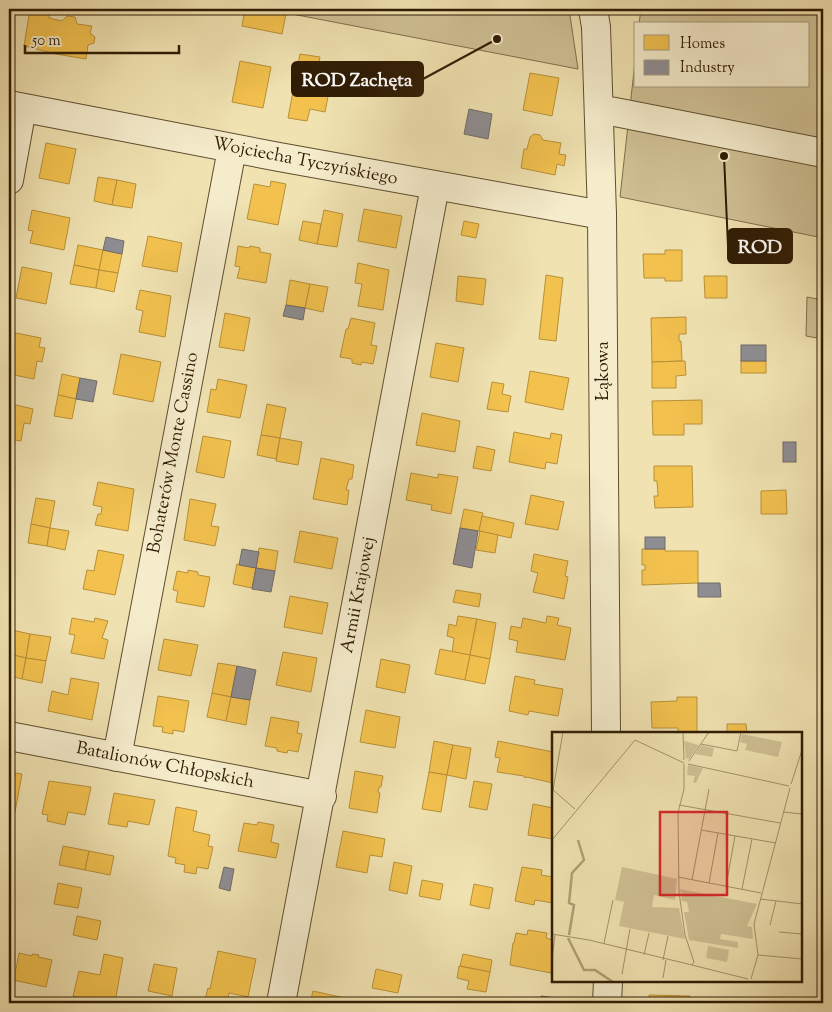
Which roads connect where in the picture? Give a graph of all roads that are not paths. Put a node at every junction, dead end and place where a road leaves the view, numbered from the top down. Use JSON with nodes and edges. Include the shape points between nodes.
{"nodes":[{"id":1,"x":594,"y":9,"type":"edge"},
{"id":2,"x":16,"y":107,"type":"edge"},
{"id":3,"x":599,"y":110,"type":"junction"},
{"id":4,"x":232,"y":148,"type":"junction"},
{"id":5,"x":823,"y":154,"type":"edge"},
{"id":6,"x":9,"y":180,"type":"edge"},
{"id":7,"x":435,"y":186,"type":"junction"},
{"id":8,"x":602,"y":215,"type":"junction"},
{"id":9,"x":606,"y":732,"type":"edge"},
{"id":10,"x":9,"y":736,"type":"edge"},
{"id":11,"x":117,"y":757,"type":"junction"},
{"id":12,"x":322,"y":796,"type":"junction"},
{"id":13,"x":608,"y":982,"type":"edge"},
{"id":14,"x":282,"y":1003,"type":"edge"},
{"id":15,"x":607,"y":1003,"type":"edge"}],
"edges":[{"from":1,"to":3,"type":"street","name":"Łąkowa"},
{"from":2,"to":4,"type":"street","name":"Wojciecha Tyczyńskiego"},
{"from":2,"to":6,"type":"street"},
{"from":3,"to":5,"type":"street"},
{"from":3,"to":8,"type":"street","name":"Łąkowa"},
{"from":4,"to":7,"type":"street","name":"Wojciecha Tyczyńskiego"},
{"from":4,"to":11,"type":"street","name":"Bohaterów Monte Cassino"},
{"from":7,"to":8,"type":"street","name":"Wojciecha Tyczyńskiego"},
{"from":7,"to":12,"type":"street","name":"Armii Krajowej"},
{"from":8,"to":9,"type":"street","name":"Łąkowa"},
{"from":10,"to":11,"type":"street","name":"Batalionów Chłopskich"},
{"from":11,"to":12,"type":"street","name":"Batalionów Chłopskich"},
{"from":12,"to":14,"type":"street","name":"Armii Krajowej"},
{"from":13,"to":15,"type":"street"}]}
